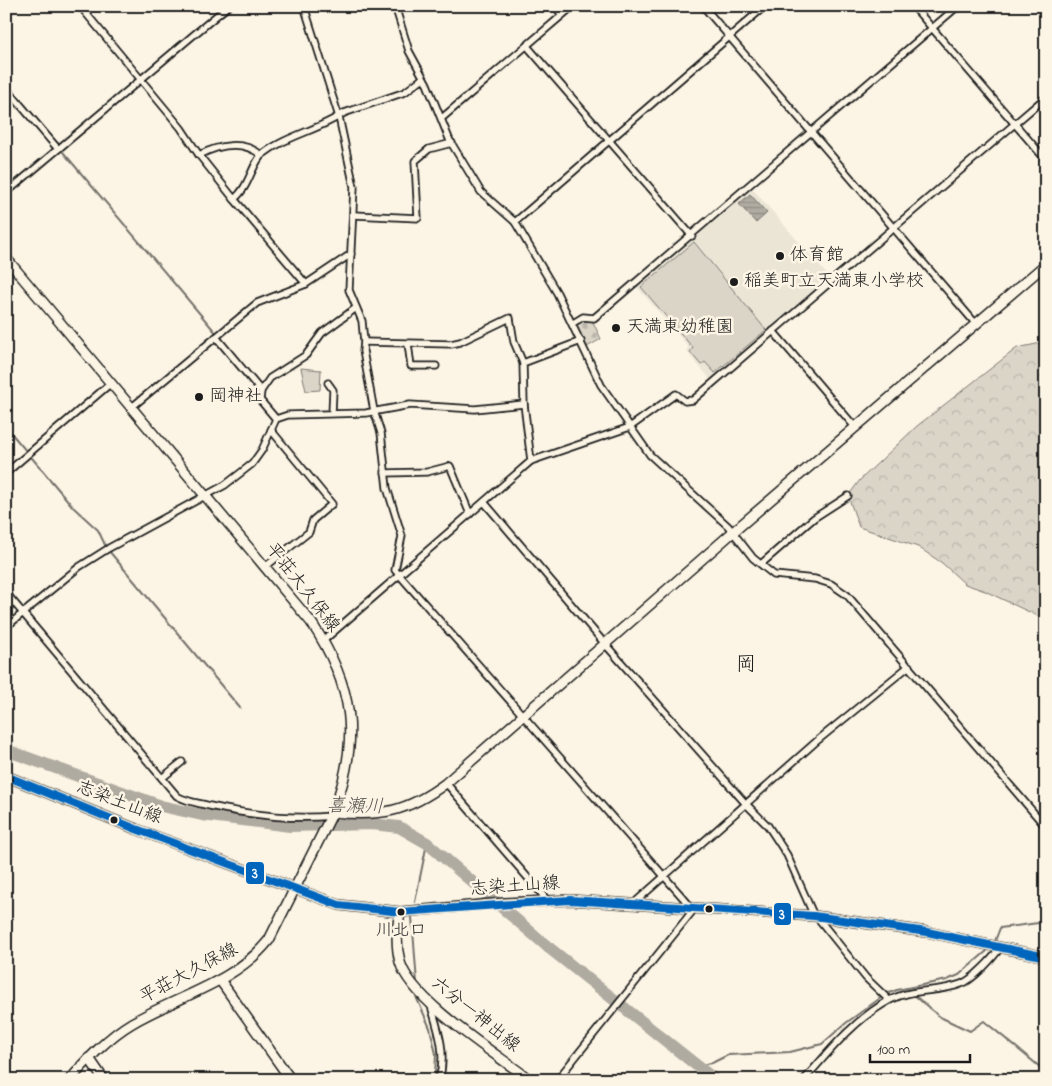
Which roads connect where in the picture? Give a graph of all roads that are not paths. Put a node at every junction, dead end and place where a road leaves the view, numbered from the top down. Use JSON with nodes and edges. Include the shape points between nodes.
{"nodes":[{"id":1,"x":80,"y":6,"type":"edge"},
{"id":2,"x":304,"y":6,"type":"edge"},
{"id":3,"x":395,"y":6,"type":"edge"},
{"id":4,"x":555,"y":6,"type":"edge"},
{"id":5,"x":573,"y":6,"type":"edge"},
{"id":6,"x":703,"y":6,"type":"edge"},
{"id":7,"x":765,"y":6,"type":"edge"},
{"id":8,"x":913,"y":6,"type":"edge"},
{"id":9,"x":958,"y":6,"type":"edge"},
{"id":10,"x":227,"y":7,"type":"edge"},
{"id":11,"x":562,"y":15,"type":"junction"},
{"id":12,"x":932,"y":28,"type":"junction"},
{"id":13,"x":729,"y":37,"type":"junction"},
{"id":14,"x":527,"y":46,"type":"junction"},
{"id":15,"x":141,"y":78,"type":"junction"},
{"id":16,"x":423,"y":78,"type":"junction"},
{"id":17,"x":6,"y":88,"type":"edge"},
{"id":18,"x":1046,"y":97,"type":"edge"},
{"id":19,"x":338,"y":117,"type":"junction"},
{"id":20,"x":442,"y":118,"type":"junction"},
{"id":21,"x":1014,"y":123,"type":"junction"},
{"id":22,"x":811,"y":132,"type":"junction"},
{"id":23,"x":609,"y":140,"type":"junction"},
{"id":24,"x":452,"y":144,"type":"junction"},
{"id":25,"x":58,"y":149,"type":"junction"},
{"id":26,"x":199,"y":155,"type":"junction"},
{"id":27,"x":261,"y":155,"type":"junction"},
{"id":28,"x":1046,"y":160,"type":"edge"},
{"id":29,"x":6,"y":193,"type":"edge"},
{"id":30,"x":234,"y":199,"type":"junction"},
{"id":31,"x":354,"y":215,"type":"junction"},
{"id":32,"x":514,"y":222,"type":"junction"},
{"id":33,"x":893,"y":228,"type":"junction"},
{"id":34,"x":692,"y":236,"type":"junction"},
{"id":35,"x":351,"y":254,"type":"junction"},
{"id":36,"x":6,"y":258,"type":"edge"},
{"id":37,"x":1046,"y":264,"type":"edge"},
{"id":38,"x":306,"y":284,"type":"junction"},
{"id":39,"x":356,"y":308,"type":"junction"},
{"id":40,"x":573,"y":323,"type":"junction"},
{"id":41,"x":976,"y":324,"type":"junction"},
{"id":42,"x":772,"y":331,"type":"junction"},
{"id":43,"x":216,"y":337,"type":"junction"},
{"id":44,"x":581,"y":341,"type":"junction"},
{"id":45,"x":364,"y":342,"type":"junction"},
{"id":46,"x":408,"y":344,"type":"junction"},
{"id":47,"x":523,"y":363,"type":"junction"},
{"id":48,"x":436,"y":366,"type":"dead end"},
{"id":49,"x":111,"y":383,"type":"junction"},
{"id":50,"x":328,"y":383,"type":"dead end"},
{"id":51,"x":261,"y":391,"type":"junction"},
{"id":52,"x":524,"y":404,"type":"junction"},
{"id":53,"x":132,"y":407,"type":"junction"},
{"id":54,"x":374,"y":411,"type":"junction"},
{"id":55,"x":332,"y":413,"type":"junction"},
{"id":56,"x":276,"y":419,"type":"junction"},
{"id":57,"x":855,"y":427,"type":"junction"},
{"id":58,"x":630,"y":428,"type":"junction"},
{"id":59,"x":271,"y":430,"type":"junction"},
{"id":60,"x":531,"y":461,"type":"junction"},
{"id":61,"x":6,"y":473,"type":"edge"},
{"id":62,"x":385,"y":473,"type":"junction"},
{"id":63,"x":205,"y":495,"type":"junction"},
{"id":64,"x":848,"y":496,"type":"dead end"},
{"id":65,"x":484,"y":502,"type":"junction"},
{"id":66,"x":470,"y":514,"type":"junction"},
{"id":67,"x":733,"y":532,"type":"junction"},
{"id":68,"x":761,"y":564,"type":"junction"},
{"id":69,"x":266,"y":568,"type":"junction"},
{"id":70,"x":400,"y":575,"type":"junction"},
{"id":71,"x":6,"y":593,"type":"edge"},
{"id":72,"x":23,"y":613,"type":"junction"},
{"id":73,"x":6,"y":627,"type":"edge"},
{"id":74,"x":323,"y":640,"type":"junction"},
{"id":75,"x":605,"y":644,"type":"junction"},
{"id":76,"x":909,"y":666,"type":"junction"},
{"id":77,"x":524,"y":715,"type":"junction"},
{"id":78,"x":182,"y":762,"type":"dead end"},
{"id":79,"x":6,"y":776,"type":"edge"},
{"id":80,"x":162,"y":778,"type":"junction"},
{"id":81,"x":446,"y":783,"type":"junction"},
{"id":82,"x":746,"y":804,"type":"junction"},
{"id":83,"x":331,"y":815,"type":"junction"},
{"id":84,"x":1046,"y":826,"type":"edge"},
{"id":85,"x":666,"y":876,"type":"junction"},
{"id":86,"x":295,"y":889,"type":"junction"},
{"id":87,"x":547,"y":900,"type":"junction"},
{"id":88,"x":634,"y":904,"type":"junction"},
{"id":89,"x":694,"y":908,"type":"junction"},
{"id":90,"x":400,"y":912,"type":"junction"},
{"id":91,"x":816,"y":916,"type":"junction"},
{"id":92,"x":1000,"y":948,"type":"junction"},
{"id":93,"x":1046,"y":957,"type":"edge"},
{"id":94,"x":220,"y":980,"type":"junction"},
{"id":95,"x":888,"y":1000,"type":"junction"},
{"id":96,"x":430,"y":1003,"type":"junction"},
{"id":97,"x":89,"y":1058,"type":"junction"},
{"id":98,"x":70,"y":1080,"type":"edge"},
{"id":99,"x":104,"y":1080,"type":"edge"},
{"id":100,"x":291,"y":1080,"type":"edge"},
{"id":101,"x":439,"y":1080,"type":"edge"},
{"id":102,"x":530,"y":1080,"type":"edge"},
{"id":103,"x":557,"y":1080,"type":"edge"},
{"id":104,"x":804,"y":1080,"type":"edge"}],
"edges":[{"from":1,"to":15,"type":"street"},
{"from":2,"to":19,"type":"street"},
{"from":3,"to":16,"type":"street","via":[[409,52]]},
{"from":4,"to":11,"type":"street"},
{"from":5,"to":11,"type":"street"},
{"from":6,"to":13,"type":"street"},
{"from":7,"to":13,"type":"street"},
{"from":8,"to":12,"type":"street"},
{"from":9,"to":12,"type":"street"},
{"from":10,"to":15,"type":"street"},
{"from":11,"to":14,"type":"street"},
{"from":12,"to":21,"type":"street"},
{"from":12,"to":22,"type":"street"},
{"from":13,"to":22,"type":"street"},
{"from":13,"to":23,"type":"street"},
{"from":14,"to":20,"type":"street"},
{"from":14,"to":23,"type":"street"},
{"from":15,"to":25,"type":"street"},
{"from":15,"to":26,"type":"street"},
{"from":16,"to":19,"type":"street","via":[[405,92]]},
{"from":16,"to":20,"type":"street"},
{"from":17,"to":25,"type":"street"},
{"from":18,"to":21,"type":"street"},
{"from":19,"to":27,"type":"street","via":[[284,140]]},
{"from":19,"to":31,"type":"street","via":[[354,187]]},
{"from":20,"to":24,"type":"street"},
{"from":21,"to":28,"type":"street"},
{"from":21,"to":33,"type":"street"},
{"from":22,"to":33,"type":"street"},
{"from":22,"to":34,"type":"street"},
{"from":23,"to":32,"type":"street"},
{"from":23,"to":34,"type":"street"},
{"from":24,"to":31,"type":"street","via":[[429,149],[415,161],[418,218]]},
{"from":24,"to":32,"type":"street","via":[[481,192]]},
{"from":25,"to":29,"type":"street"},
{"from":26,"to":27,"type":"street","via":[[221,146],[243,146]]},
{"from":26,"to":30,"type":"street"},
{"from":27,"to":30,"type":"street","via":[[242,193]]},
{"from":30,"to":38,"type":"street"},
{"from":31,"to":35,"type":"street"},
{"from":32,"to":40,"type":"street"},
{"from":33,"to":41,"type":"street"},
{"from":33,"to":42,"type":"street"},
{"from":34,"to":40,"type":"street","via":[[594,318],[583,317]]},
{"from":35,"to":38,"type":"street"},
{"from":35,"to":39,"type":"street","via":[[349,290]]},
{"from":36,"to":49,"type":"main road","name":"平荘大久保線"},
{"from":37,"to":41,"type":"main road"},
{"from":38,"to":43,"type":"street","via":[[257,303]]},
{"from":39,"to":45,"type":"street","via":[[362,321]]},
{"from":39,"to":51,"type":"street","via":[[322,332],[306,355],[270,378]]},
{"from":40,"to":44,"type":"street"},
{"from":41,"to":57,"type":"main road"},
{"from":42,"to":57,"type":"street"},
{"from":42,"to":58,"type":"street","via":[[693,400],[685,401],[676,394]]},
{"from":43,"to":51,"type":"street"},
{"from":43,"to":53,"type":"street"},
{"from":44,"to":47,"type":"street"},
{"from":44,"to":58,"type":"street","via":[[601,384]]},
{"from":45,"to":46,"type":"street"},
{"from":45,"to":54,"type":"street"},
{"from":46,"to":47,"type":"street","via":[[460,342],[510,318],[514,342]]},
{"from":46,"to":48,"type":"street","via":[[411,366]]},
{"from":47,"to":52,"type":"street"},
{"from":49,"to":53,"type":"main road","name":"平荘大久保線"},
{"from":49,"to":61,"type":"street"},
{"from":50,"to":55,"type":"street","via":[[332,390]]},
{"from":51,"to":56,"type":"street","via":[[260,400]]},
{"from":52,"to":54,"type":"street","via":[[475,408],[410,405]]},
{"from":52,"to":60,"type":"street"},
{"from":53,"to":63,"type":"main road","name":"平荘大久保線"},
{"from":54,"to":55,"type":"street"},
{"from":54,"to":62,"type":"street","via":[[381,434]]},
{"from":55,"to":56,"type":"street","via":[[288,415]]},
{"from":56,"to":59,"type":"street"},
{"from":57,"to":67,"type":"main road"},
{"from":58,"to":60,"type":"street"},
{"from":58,"to":67,"type":"street","via":[[650,455]]},
{"from":59,"to":63,"type":"street","via":[[252,464],[225,485]]},
{"from":59,"to":69,"type":"street","via":[[332,504],[313,520],[309,532]]},
{"from":60,"to":65,"type":"street"},
{"from":62,"to":66,"type":"street","via":[[427,472],[450,466]]},
{"from":62,"to":70,"type":"street","via":[[402,536],[395,570]]},
{"from":63,"to":69,"type":"main road","name":"平荘大久保線"},
{"from":63,"to":72,"type":"street","via":[[79,568]]},
{"from":64,"to":68,"type":"street","via":[[814,518]]},
{"from":65,"to":66,"type":"street"},
{"from":65,"to":75,"type":"street"},
{"from":66,"to":70,"type":"street"},
{"from":67,"to":68,"type":"street"},
{"from":67,"to":75,"type":"main road"},
{"from":68,"to":76,"type":"street","via":[[774,575],[815,579],[831,584],[847,595]]},
{"from":69,"to":74,"type":"main road","name":"平荘大久保線"},
{"from":70,"to":74,"type":"street"},
{"from":70,"to":77,"type":"street"},
{"from":71,"to":72,"type":"street"},
{"from":72,"to":73,"type":"street"},
{"from":72,"to":80,"type":"street"},
{"from":74,"to":83,"type":"main road","name":"平荘大久保線","via":[[341,675],[350,736],[345,772]]},
{"from":75,"to":77,"type":"main road"},
{"from":75,"to":82,"type":"street"},
{"from":76,"to":82,"type":"street"},
{"from":76,"to":84,"type":"street"},
{"from":77,"to":81,"type":"main road"},
{"from":77,"to":85,"type":"street"},
{"from":78,"to":80,"type":"street"},
{"from":79,"to":86,"type":"main road","name":"志染土山線"},
{"from":80,"to":83,"type":"street","via":[[181,798],[228,810],[298,818]]},
{"from":81,"to":83,"type":"main road","via":[[416,803],[386,813]]},
{"from":81,"to":87,"type":"street"},
{"from":82,"to":85,"type":"street"},
{"from":82,"to":91,"type":"street","via":[[768,826]]},
{"from":83,"to":86,"type":"main road","name":"平荘大久保線"},
{"from":85,"to":88,"type":"street"},
{"from":85,"to":89,"type":"street"},
{"from":86,"to":90,"type":"main road","name":"志染土山線","via":[[339,905]]},
{"from":86,"to":94,"type":"main road","name":"平荘大久保線","via":[[269,940],[257,954]]},
{"from":87,"to":88,"type":"main road","name":"志染土山線"},
{"from":87,"to":90,"type":"main road","name":"志染土山線"},
{"from":88,"to":89,"type":"main road","name":"志染土山線"},
{"from":89,"to":91,"type":"main road","name":"志染土山線"},
{"from":89,"to":103,"type":"street"},
{"from":90,"to":96,"type":"main road","name":"六分一神出線","via":[[400,961],[404,972]]},
{"from":91,"to":92,"type":"main road","name":"志染土山線","via":[[918,931]]},
{"from":91,"to":95,"type":"street"},
{"from":92,"to":93,"type":"main road","name":"志染土山線"},
{"from":92,"to":95,"type":"street","via":[[962,984],[910,992]]},
{"from":94,"to":97,"type":"main road","name":"平荘大久保線","via":[[130,1024]]},
{"from":94,"to":100,"type":"main road"},
{"from":95,"to":104,"type":"street","via":[[848,1030]]},
{"from":96,"to":101,"type":"street","via":[[444,1064]]},
{"from":96,"to":102,"type":"main road","name":"六分一神出線"},
{"from":97,"to":98,"type":"main road","name":"平荘大久保線"},
{"from":97,"to":99,"type":"main road"}]}
